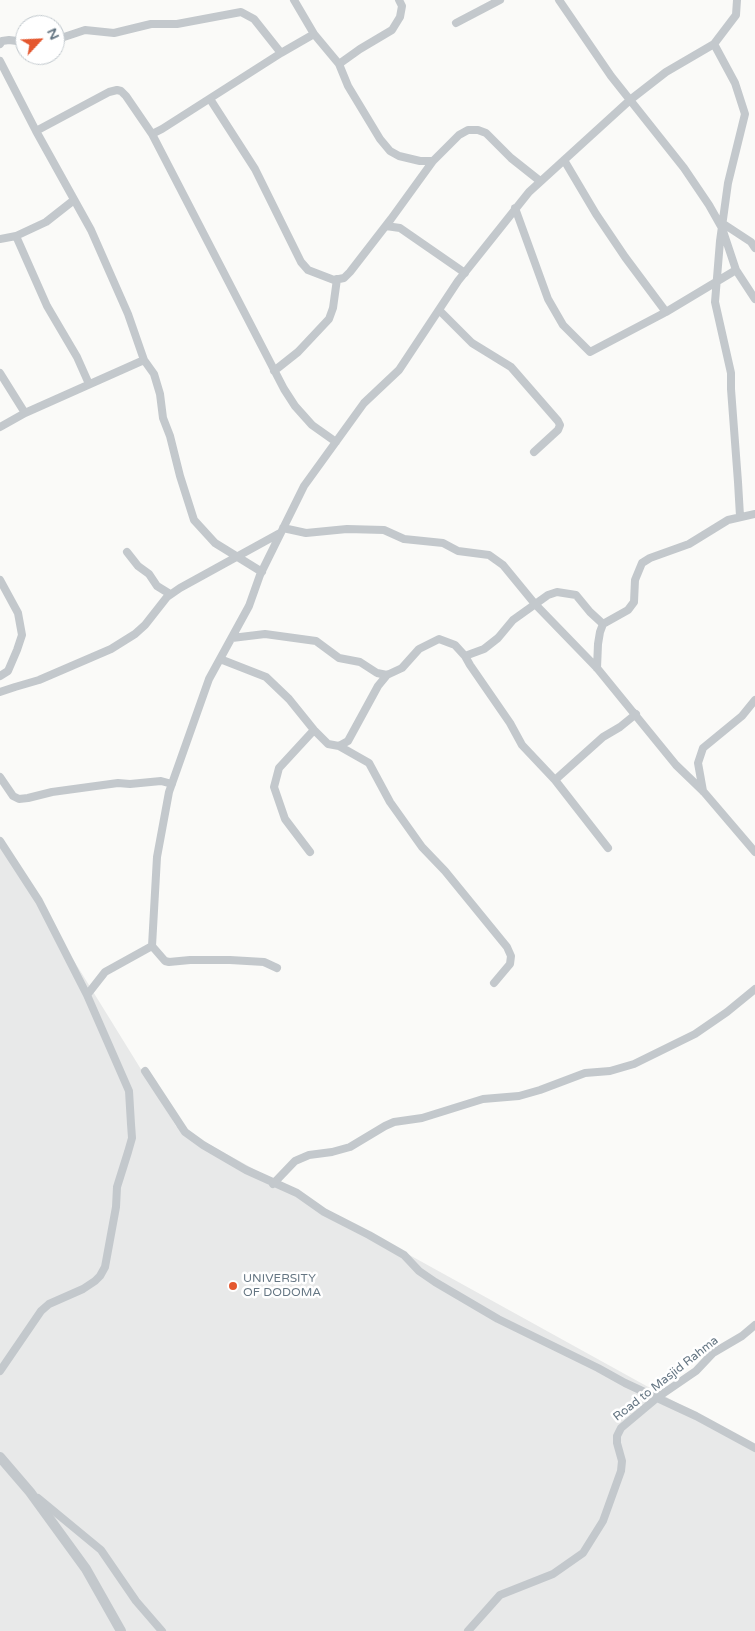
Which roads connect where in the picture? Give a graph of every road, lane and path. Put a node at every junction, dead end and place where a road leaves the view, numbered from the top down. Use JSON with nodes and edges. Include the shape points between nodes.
{"nodes":[{"id":1,"x":294,"y":0,"type":"edge"},
{"id":2,"x":399,"y":0,"type":"edge"},
{"id":3,"x":500,"y":0,"type":"edge"},
{"id":4,"x":559,"y":0,"type":"edge"},
{"id":5,"x":737,"y":0,"type":"edge"},
{"id":6,"x":456,"y":23,"type":"dead end"},
{"id":7,"x":314,"y":34,"type":"junction"},
{"id":8,"x":65,"y":37,"type":"edge"},
{"id":9,"x":15,"y":41,"type":"edge"},
{"id":10,"x":0,"y":44,"type":"edge"},
{"id":11,"x":714,"y":44,"type":"junction"},
{"id":12,"x":280,"y":53,"type":"junction"},
{"id":13,"x":0,"y":61,"type":"edge"},
{"id":14,"x":339,"y":64,"type":"junction"},
{"id":15,"x":210,"y":99,"type":"junction"},
{"id":16,"x":630,"y":100,"type":"junction"},
{"id":17,"x":36,"y":131,"type":"junction"},
{"id":18,"x":152,"y":134,"type":"junction"},
{"id":19,"x":564,"y":160,"type":"junction"},
{"id":20,"x":433,"y":161,"type":"junction"},
{"id":21,"x":540,"y":181,"type":"junction"},
{"id":22,"x":74,"y":200,"type":"junction"},
{"id":23,"x":515,"y":208,"type":"junction"},
{"id":24,"x":386,"y":226,"type":"junction"},
{"id":25,"x":722,"y":226,"type":"junction"},
{"id":26,"x":16,"y":236,"type":"junction"},
{"id":27,"x":0,"y":239,"type":"edge"},
{"id":28,"x":755,"y":248,"type":"edge"},
{"id":29,"x":736,"y":270,"type":"junction"},
{"id":30,"x":465,"y":273,"type":"junction"},
{"id":31,"x":338,"y":279,"type":"junction"},
{"id":32,"x":717,"y":282,"type":"junction"},
{"id":33,"x":755,"y":299,"type":"edge"},
{"id":34,"x":438,"y":310,"type":"junction"},
{"id":35,"x":666,"y":312,"type":"junction"},
{"id":36,"x":144,"y":360,"type":"junction"},
{"id":37,"x":274,"y":371,"type":"junction"},
{"id":38,"x":0,"y":373,"type":"edge"},
{"id":39,"x":89,"y":384,"type":"junction"},
{"id":40,"x":25,"y":413,"type":"junction"},
{"id":41,"x":0,"y":427,"type":"edge"},
{"id":42,"x":336,"y":442,"type":"junction"},
{"id":43,"x":534,"y":452,"type":"dead end"},
{"id":44,"x":755,"y":514,"type":"edge"},
{"id":45,"x":740,"y":516,"type":"junction"},
{"id":46,"x":282,"y":531,"type":"junction"},
{"id":47,"x":127,"y":552,"type":"dead end"},
{"id":48,"x":236,"y":557,"type":"junction"},
{"id":49,"x":262,"y":572,"type":"junction"},
{"id":50,"x":0,"y":580,"type":"edge"},
{"id":51,"x":170,"y":594,"type":"junction"},
{"id":52,"x":535,"y":604,"type":"junction"},
{"id":53,"x":603,"y":624,"type":"junction"},
{"id":54,"x":232,"y":638,"type":"junction"},
{"id":55,"x":465,"y":656,"type":"junction"},
{"id":56,"x":220,"y":659,"type":"junction"},
{"id":57,"x":597,"y":668,"type":"junction"},
{"id":58,"x":387,"y":675,"type":"junction"},
{"id":59,"x":0,"y":676,"type":"edge"},
{"id":60,"x":0,"y":692,"type":"edge"},
{"id":61,"x":755,"y":700,"type":"edge"},
{"id":62,"x":636,"y":714,"type":"junction"},
{"id":63,"x":314,"y":730,"type":"junction"},
{"id":64,"x":339,"y":746,"type":"junction"},
{"id":65,"x":0,"y":777,"type":"edge"},
{"id":66,"x":555,"y":780,"type":"junction"},
{"id":67,"x":172,"y":784,"type":"junction"},
{"id":68,"x":703,"y":790,"type":"junction"},
{"id":69,"x":0,"y":840,"type":"edge"},
{"id":70,"x":608,"y":848,"type":"dead end"},
{"id":71,"x":310,"y":852,"type":"dead end"},
{"id":72,"x":755,"y":852,"type":"edge"},
{"id":73,"x":152,"y":946,"type":"junction"},
{"id":74,"x":277,"y":968,"type":"dead end"},
{"id":75,"x":494,"y":983,"type":"dead end"},
{"id":76,"x":755,"y":989,"type":"edge"},
{"id":77,"x":87,"y":995,"type":"junction"},
{"id":78,"x":145,"y":1071,"type":"dead end"},
{"id":79,"x":273,"y":1184,"type":"junction"},
{"id":80,"x":755,"y":1325,"type":"edge"},
{"id":81,"x":0,"y":1371,"type":"edge"},
{"id":82,"x":658,"y":1397,"type":"junction"},
{"id":83,"x":755,"y":1448,"type":"edge"},
{"id":84,"x":0,"y":1457,"type":"edge"},
{"id":85,"x":30,"y":1492,"type":"junction"},
{"id":86,"x":121,"y":1631,"type":"edge"},
{"id":87,"x":162,"y":1631,"type":"edge"},
{"id":88,"x":468,"y":1631,"type":"edge"}],
"edges":[{"from":1,"to":7,"type":"street"},
{"from":2,"to":14,"type":"street","via":[[402,6],[400,17],[392,30]]},
{"from":3,"to":6,"type":"street"},
{"from":4,"to":16,"type":"street"},
{"from":5,"to":11,"type":"street","via":[[736,15]]},
{"from":7,"to":12,"type":"street"},
{"from":7,"to":14,"type":"street"},
{"from":8,"to":12,"type":"street","via":[[86,30],[114,32],[241,12],[254,19]]},
{"from":9,"to":10,"type":"street","via":[[2,41]]},
{"from":11,"to":16,"type":"street","via":[[666,72]]},
{"from":11,"to":25,"type":"street","via":[[735,83],[745,114],[728,183]]},
{"from":12,"to":15,"type":"street"},
{"from":13,"to":17,"type":"street"},
{"from":14,"to":20,"type":"street","via":[[348,86],[390,151],[420,161]]},
{"from":15,"to":18,"type":"street"},
{"from":15,"to":31,"type":"street","via":[[254,168],[301,262],[308,270]]},
{"from":16,"to":19,"type":"street"},
{"from":16,"to":25,"type":"street","via":[[684,168]]},
{"from":17,"to":18,"type":"street","via":[[117,90],[126,96]]},
{"from":17,"to":22,"type":"street"},
{"from":18,"to":37,"type":"street"},
{"from":19,"to":21,"type":"street"},
{"from":19,"to":35,"type":"street","via":[[620,250]]},
{"from":20,"to":21,"type":"street","via":[[459,135],[468,130],[478,130],[486,133]]},
{"from":20,"to":24,"type":"street"},
{"from":21,"to":23,"type":"street"},
{"from":22,"to":26,"type":"street","via":[[46,222]]},
{"from":22,"to":36,"type":"street","via":[[91,230]]},
{"from":23,"to":30,"type":"street"},
{"from":23,"to":35,"type":"street","via":[[548,299],[563,324],[590,352]]},
{"from":24,"to":30,"type":"street","via":[[400,228]]},
{"from":24,"to":31,"type":"street","via":[[350,272]]},
{"from":25,"to":28,"type":"street","via":[[751,242]]},
{"from":25,"to":29,"type":"street"},
{"from":25,"to":32,"type":"street"},
{"from":26,"to":27,"type":"street"},
{"from":26,"to":39,"type":"street","via":[[47,306]]},
{"from":29,"to":32,"type":"street"},
{"from":29,"to":33,"type":"street"},
{"from":30,"to":34,"type":"street"},
{"from":31,"to":37,"type":"street","via":[[329,319],[298,352]]},
{"from":32,"to":35,"type":"street"},
{"from":32,"to":45,"type":"street","via":[[716,302],[731,373]]},
{"from":34,"to":42,"type":"street","via":[[399,370],[364,403]]},
{"from":34,"to":43,"type":"street","via":[[472,343],[511,367],[558,421],[558,430]]},
{"from":36,"to":39,"type":"street"},
{"from":36,"to":48,"type":"street","via":[[154,374],[163,418],[194,520],[215,543]]},
{"from":37,"to":42,"type":"street","via":[[295,406],[312,425]]},
{"from":38,"to":40,"type":"street"},
{"from":39,"to":40,"type":"street"},
{"from":40,"to":41,"type":"street"},
{"from":42,"to":46,"type":"street","via":[[304,486]]},
{"from":44,"to":45,"type":"street"},
{"from":45,"to":53,"type":"street","via":[[720,524],[689,544],[642,563],[635,580],[634,602],[628,610]]},
{"from":46,"to":48,"type":"street"},
{"from":46,"to":49,"type":"street"},
{"from":46,"to":52,"type":"street","via":[[384,530],[404,539],[489,555],[502,565]]},
{"from":47,"to":51,"type":"street","via":[[157,586]]},
{"from":48,"to":49,"type":"street"},
{"from":48,"to":51,"type":"street"},
{"from":49,"to":54,"type":"street"},
{"from":50,"to":59,"type":"street","via":[[18,613],[22,635],[8,671]]},
{"from":51,"to":60,"type":"street","via":[[140,630],[112,649],[39,680]]},
{"from":52,"to":53,"type":"street","via":[[557,592],[576,595]]},
{"from":52,"to":55,"type":"street","via":[[513,620],[484,649]]},
{"from":52,"to":57,"type":"street"},
{"from":53,"to":57,"type":"street"},
{"from":54,"to":56,"type":"street"},
{"from":54,"to":58,"type":"street","via":[[264,634],[316,641],[339,658],[360,662],[377,673]]},
{"from":55,"to":58,"type":"street","via":[[455,644],[439,639],[419,649],[402,668]]},
{"from":55,"to":66,"type":"street","via":[[522,745]]},
{"from":56,"to":63,"type":"street","via":[[266,677]]},
{"from":56,"to":67,"type":"street","via":[[203,693]]},
{"from":57,"to":62,"type":"street"},
{"from":58,"to":64,"type":"street","via":[[348,741]]},
{"from":61,"to":68,"type":"street","via":[[742,716],[703,748],[698,763]]},
{"from":62,"to":66,"type":"street","via":[[603,737]]},
{"from":62,"to":68,"type":"street","via":[[676,765]]},
{"from":63,"to":64,"type":"street","via":[[328,744]]},
{"from":63,"to":71,"type":"street","via":[[279,768],[274,787],[285,819]]},
{"from":64,"to":75,"type":"street","via":[[369,763],[390,802],[422,847],[507,947],[510,964]]},
{"from":65,"to":67,"type":"street","via":[[13,796],[19,799],[118,782],[160,781]]},
{"from":66,"to":70,"type":"street"},
{"from":67,"to":73,"type":"street","via":[[157,857]]},
{"from":68,"to":72,"type":"street"},
{"from":69,"to":77,"type":"street","via":[[39,901]]},
{"from":73,"to":74,"type":"street","via":[[169,962],[230,960],[264,962]]},
{"from":73,"to":77,"type":"street","via":[[105,972]]},
{"from":76,"to":79,"type":"street","via":[[695,1034],[634,1064],[586,1073],[520,1096],[483,1099],[422,1118],[394,1122],[350,1147],[295,1161]]},
{"from":77,"to":81,"type":"street","via":[[129,1091],[132,1124],[132,1138],[117,1186],[105,1267],[95,1281],[41,1311]]},
{"from":78,"to":79,"type":"street","via":[[185,1132]]},
{"from":79,"to":82,"type":"street","via":[[296,1193],[324,1212],[404,1255],[435,1282],[498,1319]]},
{"from":80,"to":82,"type":"street","name":"Road to Masjid Rahma"},
{"from":82,"to":83,"type":"street"},
{"from":82,"to":88,"type":"street","name":"Road to Masjid Rahma","via":[[618,1431],[621,1472],[603,1521],[584,1553],[553,1574],[500,1595]]},
{"from":84,"to":85,"type":"street"},
{"from":85,"to":86,"type":"street","via":[[86,1569]]},
{"from":85,"to":87,"type":"street","via":[[101,1550],[136,1601]]}]}
